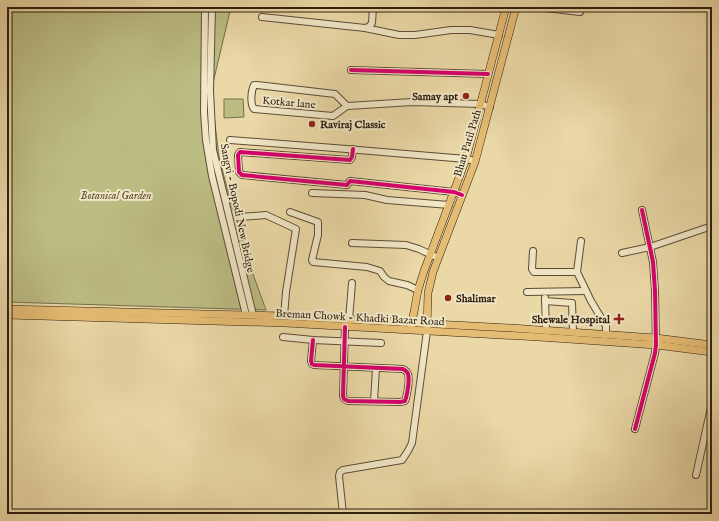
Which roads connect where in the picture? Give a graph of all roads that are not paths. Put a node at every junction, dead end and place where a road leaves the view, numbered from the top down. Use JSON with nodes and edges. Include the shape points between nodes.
{"nodes":[{"id":1,"x":205,"y":7,"type":"edge"},
{"id":2,"x":212,"y":7,"type":"edge"},
{"id":3,"x":373,"y":7,"type":"edge"},
{"id":4,"x":506,"y":7,"type":"edge"},
{"id":5,"x":516,"y":7,"type":"edge"},
{"id":6,"x":537,"y":7,"type":"edge"},
{"id":7,"x":580,"y":12,"type":"dead end"},
{"id":8,"x":262,"y":17,"type":"dead end"},
{"id":9,"x":364,"y":28,"type":"junction"},
{"id":10,"x":499,"y":34,"type":"junction"},
{"id":11,"x":351,"y":70,"type":"dead end"},
{"id":12,"x":488,"y":74,"type":"junction"},
{"id":13,"x":480,"y":104,"type":"junction"},
{"id":14,"x":347,"y":106,"type":"junction"},
{"id":15,"x":490,"y":107,"type":"junction"},
{"id":16,"x":230,"y":140,"type":"dead end"},
{"id":17,"x":352,"y":149,"type":"junction"},
{"id":18,"x":466,"y":158,"type":"junction"},
{"id":19,"x":475,"y":161,"type":"junction"},
{"id":20,"x":312,"y":192,"type":"dead end"},
{"id":21,"x":454,"y":192,"type":"junction"},
{"id":22,"x":462,"y":195,"type":"junction"},
{"id":23,"x":449,"y":205,"type":"junction"},
{"id":24,"x":642,"y":210,"type":"dead end"},
{"id":25,"x":290,"y":212,"type":"dead end"},
{"id":26,"x":241,"y":217,"type":"dead end"},
{"id":27,"x":445,"y":217,"type":"junction"},
{"id":28,"x":452,"y":220,"type":"junction"},
{"id":29,"x":712,"y":226,"type":"edge"},
{"id":30,"x":581,"y":241,"type":"dead end"},
{"id":31,"x":352,"y":243,"type":"dead end"},
{"id":32,"x":650,"y":247,"type":"junction"},
{"id":33,"x":533,"y":251,"type":"dead end"},
{"id":34,"x":622,"y":253,"type":"dead end"},
{"id":35,"x":430,"y":255,"type":"junction"},
{"id":36,"x":438,"y":258,"type":"junction"},
{"id":37,"x":577,"y":272,"type":"junction"},
{"id":38,"x":352,"y":283,"type":"dead end"},
{"id":39,"x":242,"y":287,"type":"junction"},
{"id":40,"x":418,"y":290,"type":"junction"},
{"id":41,"x":586,"y":291,"type":"junction"},
{"id":42,"x":528,"y":292,"type":"dead end"},
{"id":43,"x":545,"y":292,"type":"junction"},
{"id":44,"x":545,"y":301,"type":"junction"},
{"id":45,"x":7,"y":309,"type":"edge"},
{"id":46,"x":7,"y":315,"type":"edge"},
{"id":47,"x":250,"y":315,"type":"junction"},
{"id":48,"x":285,"y":320,"type":"junction"},
{"id":49,"x":347,"y":323,"type":"junction"},
{"id":50,"x":411,"y":327,"type":"junction"},
{"id":51,"x":427,"y":328,"type":"junction"},
{"id":52,"x":546,"y":330,"type":"junction"},
{"id":53,"x":573,"y":332,"type":"junction"},
{"id":54,"x":606,"y":335,"type":"junction"},
{"id":55,"x":283,"y":337,"type":"dead end"},
{"id":56,"x":313,"y":340,"type":"junction"},
{"id":57,"x":345,"y":341,"type":"junction"},
{"id":58,"x":656,"y":342,"type":"junction"},
{"id":59,"x":381,"y":343,"type":"dead end"},
{"id":60,"x":712,"y":346,"type":"edge"},
{"id":61,"x":712,"y":352,"type":"edge"},
{"id":62,"x":344,"y":367,"type":"junction"},
{"id":63,"x":376,"y":368,"type":"junction"},
{"id":64,"x":374,"y":402,"type":"junction"},
{"id":65,"x":712,"y":403,"type":"edge"},
{"id":66,"x":635,"y":429,"type":"dead end"},
{"id":67,"x":696,"y":475,"type":"dead end"},
{"id":68,"x":343,"y":514,"type":"edge"}],
"edges":[{"from":1,"to":39,"type":"street","name":"Sangvi - Bopodi New Bridge","via":[[206,140],[212,176]]},
{"from":2,"to":39,"type":"street","name":"Sangvi - Bopodi New Bridge","via":[[210,91],[213,150]]},
{"from":3,"to":9,"type":"street","via":[[372,23],[370,27]]},
{"from":4,"to":10,"type":"main road","name":"Bhau Patil Path"},
{"from":5,"to":15,"type":"main road","name":"Bhau Patil Path"},
{"from":6,"to":7,"type":"street"},
{"from":8,"to":9,"type":"street"},
{"from":9,"to":10,"type":"street","via":[[399,36],[452,30]]},
{"from":10,"to":12,"type":"main road","name":"Bhau Patil Path"},
{"from":11,"to":12,"type":"street"},
{"from":12,"to":13,"type":"main road","name":"Bhau Patil Path"},
{"from":13,"to":14,"type":"street","name":"Kotkar lane","via":[[413,102]]},
{"from":13,"to":15,"type":"street","name":"Kotkar lane"},
{"from":13,"to":18,"type":"main road","name":"Bhau Patil Path"},
{"from":14,"to":14,"type":"street","name":"Kotkar lane","via":[[335,94],[256,85],[252,88],[254,109],[333,116]]},
{"from":15,"to":19,"type":"main road","name":"Bhau Patil Path"},
{"from":16,"to":17,"type":"street"},
{"from":17,"to":18,"type":"street"},
{"from":17,"to":21,"type":"street","via":[[350,160],[240,152],[239,172],[242,175],[347,185],[350,181]]},
{"from":18,"to":19,"type":"street"},
{"from":18,"to":21,"type":"main road","name":"Bhau Patil Path"},
{"from":19,"to":22,"type":"main road","name":"Bhau Patil Path"},
{"from":20,"to":23,"type":"street","via":[[365,195],[387,200]]},
{"from":21,"to":22,"type":"street"},
{"from":21,"to":23,"type":"main road","name":"Bhau Patil Path"},
{"from":22,"to":28,"type":"main road","name":"Bhau Patil Path"},
{"from":23,"to":27,"type":"main road","name":"Bhau Patil Path"},
{"from":24,"to":32,"type":"street"},
{"from":25,"to":40,"type":"street","via":[[318,222],[313,262],[368,267],[380,271],[389,281]]},
{"from":26,"to":48,"type":"street","via":[[266,215],[296,229],[286,292]]},
{"from":27,"to":28,"type":"main road"},
{"from":27,"to":35,"type":"main road","name":"Bhau Patil Path"},
{"from":28,"to":36,"type":"main road","name":"Bhau Patil Path"},
{"from":29,"to":32,"type":"street"},
{"from":30,"to":37,"type":"street"},
{"from":31,"to":35,"type":"street","via":[[406,245]]},
{"from":32,"to":34,"type":"street"},
{"from":32,"to":58,"type":"street","via":[[655,291]]},
{"from":33,"to":37,"type":"street","via":[[534,272]]},
{"from":35,"to":36,"type":"street"},
{"from":35,"to":40,"type":"main road","name":"Bhau Patil Path"},
{"from":36,"to":51,"type":"main road","name":"Bhau Patil Path","via":[[428,293]]},
{"from":37,"to":41,"type":"street"},
{"from":38,"to":49,"type":"street"},
{"from":39,"to":47,"type":"street","name":"Sangvi - Bopodi New Bridge"},
{"from":40,"to":50,"type":"main road","name":"Bhau Patil Path"},
{"from":41,"to":43,"type":"street"},
{"from":41,"to":54,"type":"street","via":[[606,326]]},
{"from":42,"to":43,"type":"street"},
{"from":43,"to":44,"type":"street"},
{"from":44,"to":52,"type":"street"},
{"from":44,"to":53,"type":"street","via":[[572,303]]},
{"from":45,"to":47,"type":"main road","name":"Breman Chowk - Khadki Bazar Road"},
{"from":46,"to":48,"type":"main road","name":"Breman Chowk - Khadki Bazar Road"},
{"from":47,"to":48,"type":"main road","name":"Breman Chowk - Khadki Bazar Road"},
{"from":48,"to":49,"type":"main road","name":"Breman Chowk - Khadki Bazar Road"},
{"from":49,"to":50,"type":"main road","name":"Breman Chowk - Khadki Bazar Road"},
{"from":49,"to":57,"type":"street"},
{"from":50,"to":51,"type":"main road","name":"Breman Chowk - Khadki Bazar Road"},
{"from":51,"to":52,"type":"main road","name":"Breman Chowk - Khadki Bazar Road"},
{"from":51,"to":58,"type":"main road","name":"Breman Chowk - Khadki Bazar Road","via":[[539,337]]},
{"from":51,"to":68,"type":"street","via":[[416,417],[408,452],[402,460],[340,472],[338,476]]},
{"from":52,"to":53,"type":"main road","name":"Breman Chowk - Khadki Bazar Road"},
{"from":53,"to":54,"type":"main road","name":"Breman Chowk - Khadki Bazar Road"},
{"from":54,"to":58,"type":"main road","name":"Breman Chowk - Khadki Bazar Road"},
{"from":55,"to":56,"type":"street"},
{"from":56,"to":57,"type":"street"},
{"from":56,"to":62,"type":"street","via":[[313,365]]},
{"from":57,"to":59,"type":"street"},
{"from":57,"to":62,"type":"street"},
{"from":58,"to":60,"type":"main road","name":"Breman Chowk - Khadki Bazar Road"},
{"from":58,"to":61,"type":"main road","name":"Breman Chowk - Khadki Bazar Road"},
{"from":58,"to":66,"type":"street"},
{"from":62,"to":63,"type":"street"},
{"from":62,"to":64,"type":"street","via":[[344,399]]},
{"from":63,"to":64,"type":"street"},
{"from":63,"to":64,"type":"street","via":[[403,369],[409,376],[404,401]]},
{"from":65,"to":67,"type":"street"}]}
